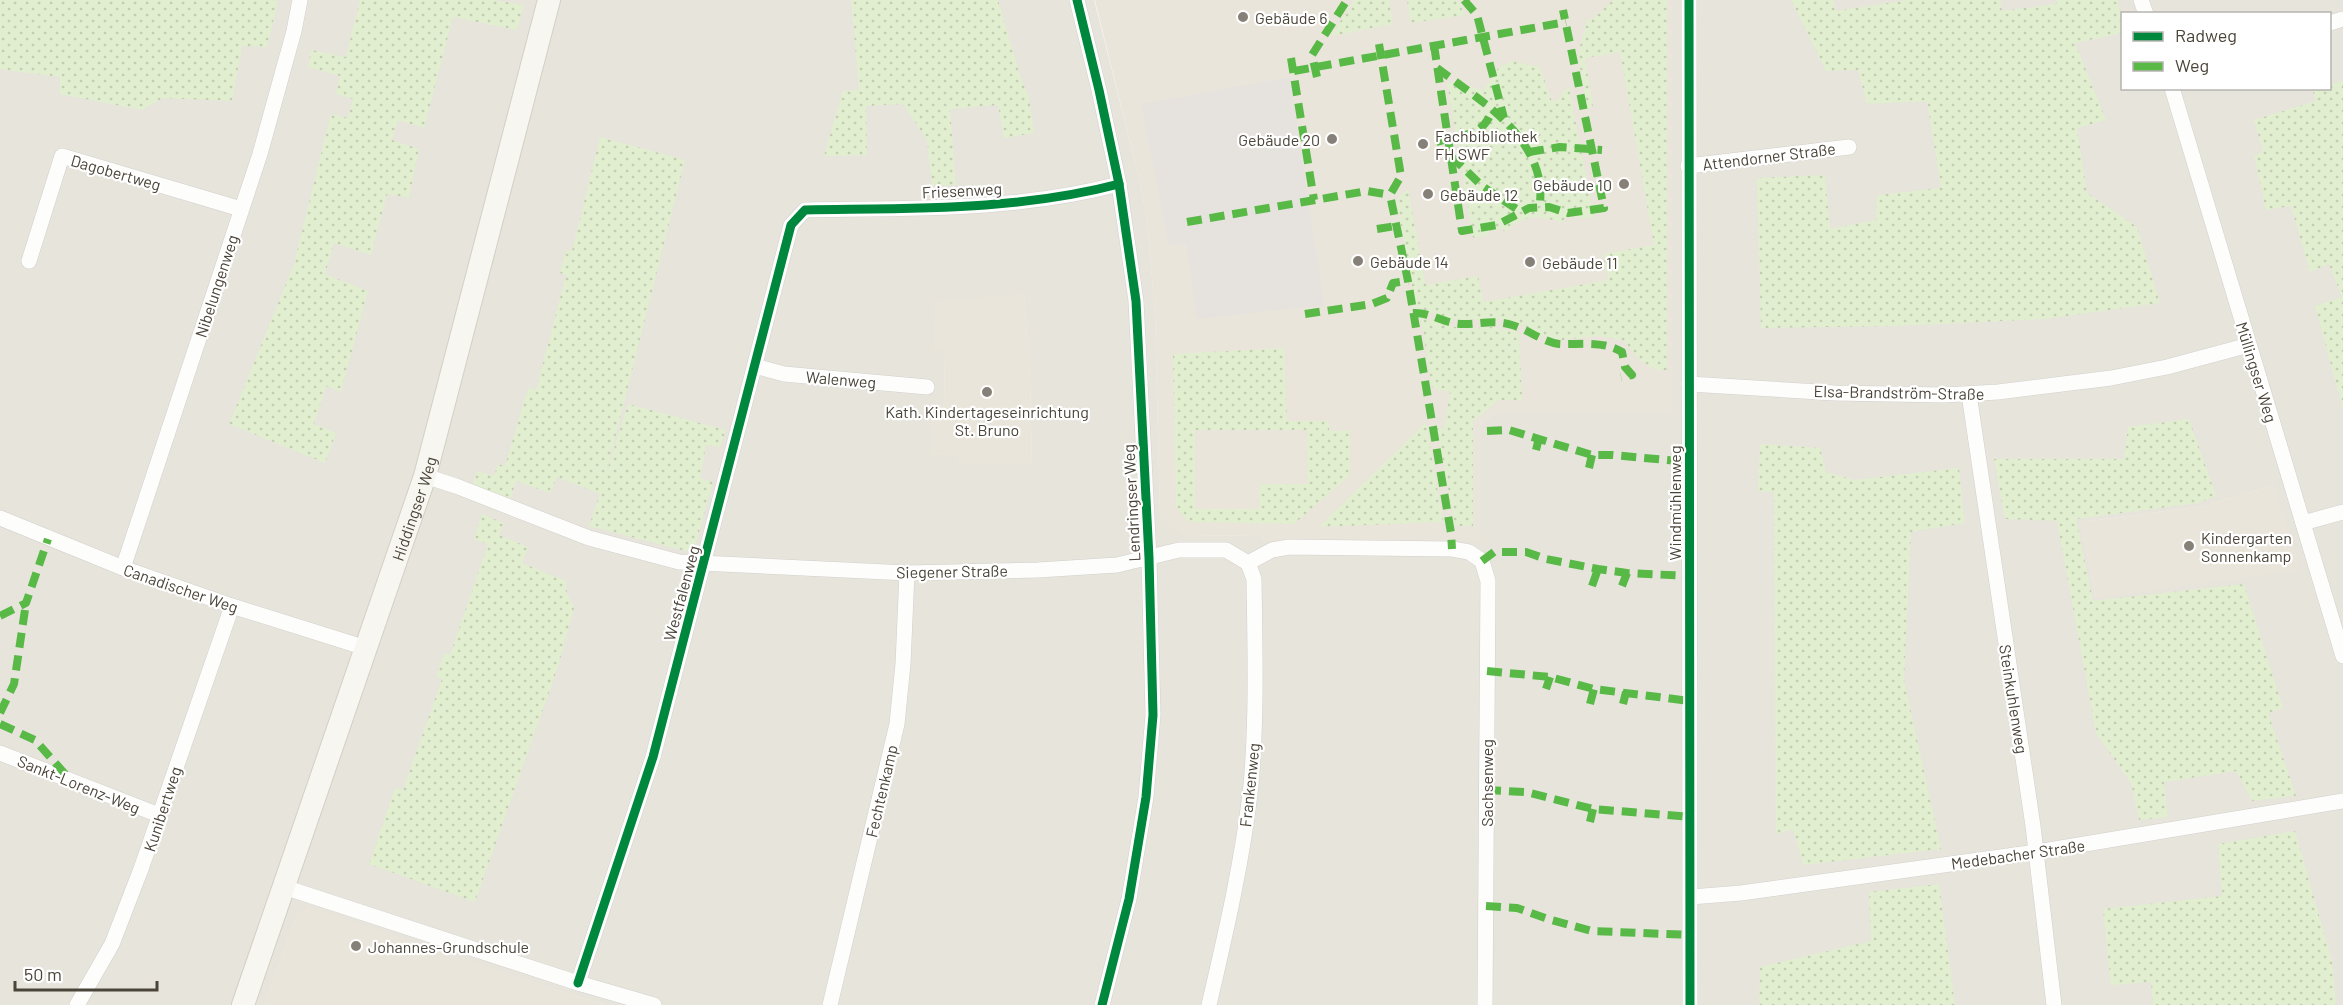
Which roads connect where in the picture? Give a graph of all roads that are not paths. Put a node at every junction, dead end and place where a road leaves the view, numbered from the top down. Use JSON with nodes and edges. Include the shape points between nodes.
{"nodes":[{"id":1,"x":300,"y":0,"type":"edge"},
{"id":2,"x":549,"y":0,"type":"edge"},
{"id":3,"x":1077,"y":0,"type":"edge"},
{"id":4,"x":1689,"y":0,"type":"edge"},
{"id":5,"x":2173,"y":90,"type":"edge"},
{"id":6,"x":1850,"y":147,"type":"dead end"},
{"id":7,"x":1688,"y":166,"type":"junction"},
{"id":8,"x":1119,"y":184,"type":"junction"},
{"id":9,"x":241,"y":209,"type":"junction"},
{"id":10,"x":805,"y":210,"type":"joint"},
{"id":11,"x":29,"y":261,"type":"dead end"},
{"id":12,"x":2249,"y":345,"type":"junction"},
{"id":13,"x":755,"y":366,"type":"junction"},
{"id":14,"x":1689,"y":384,"type":"junction"},
{"id":15,"x":927,"y":387,"type":"dead end"},
{"id":16,"x":1969,"y":394,"type":"junction"},
{"id":17,"x":425,"y":477,"type":"junction"},
{"id":18,"x":2343,"y":512,"type":"edge"},
{"id":19,"x":0,"y":518,"type":"edge"},
{"id":20,"x":2303,"y":523,"type":"junction"},
{"id":21,"x":1149,"y":558,"type":"junction"},
{"id":22,"x":1248,"y":563,"type":"junction"},
{"id":23,"x":704,"y":564,"type":"junction"},
{"id":24,"x":123,"y":568,"type":"junction"},
{"id":25,"x":907,"y":573,"type":"junction"},
{"id":26,"x":232,"y":606,"type":"junction"},
{"id":27,"x":366,"y":648,"type":"junction"},
{"id":28,"x":2343,"y":656,"type":"edge"},
{"id":29,"x":0,"y":753,"type":"edge"},
{"id":30,"x":2343,"y":801,"type":"edge"},
{"id":31,"x":159,"y":815,"type":"junction"},
{"id":32,"x":2037,"y":852,"type":"junction"},
{"id":33,"x":284,"y":886,"type":"junction"},
{"id":34,"x":1691,"y":897,"type":"junction"},
{"id":35,"x":578,"y":983,"type":"junction"},
{"id":36,"x":77,"y":1005,"type":"edge"},
{"id":37,"x":243,"y":1005,"type":"edge"},
{"id":38,"x":654,"y":1005,"type":"edge"},
{"id":39,"x":830,"y":1005,"type":"edge"},
{"id":40,"x":1102,"y":1005,"type":"edge"},
{"id":41,"x":1209,"y":1005,"type":"edge"},
{"id":42,"x":1485,"y":1005,"type":"edge"},
{"id":43,"x":1690,"y":1005,"type":"edge"},
{"id":44,"x":2054,"y":1005,"type":"edge"}],
"edges":[{"from":1,"to":9,"type":"street","name":"Nibelungenweg","via":[[275,101]]},
{"from":2,"to":17,"type":"main road","name":"Hiddingser Weg"},
{"from":3,"to":8,"type":"street","name":"Lendringser Weg"},
{"from":4,"to":7,"type":"street","name":"Windmühlenweg"},
{"from":5,"to":12,"type":"street","name":"Müllingser Weg"},
{"from":6,"to":7,"type":"street","name":"Attendorner Straße"},
{"from":7,"to":14,"type":"street","name":"Windmühlenweg"},
{"from":8,"to":10,"type":"street","name":"Friesenweg","via":[[984,206]]},
{"from":8,"to":21,"type":"street","name":"Lendringser Weg","via":[[1136,301]]},
{"from":9,"to":11,"type":"street","name":"Dagobertweg","via":[[62,156]]},
{"from":9,"to":24,"type":"street","name":"Nibelungenweg"},
{"from":10,"to":13,"type":"street","name":"Westfalenweg","via":[[790,225]]},
{"from":12,"to":16,"type":"street","name":"Elsa-Brandström-Straße","via":[[2111,378]]},
{"from":12,"to":20,"type":"street","name":"Müllingser Weg"},
{"from":13,"to":15,"type":"street","name":"Walenweg","via":[[784,374]]},
{"from":13,"to":23,"type":"street","name":"Westfalenweg"},
{"from":14,"to":16,"type":"street","name":"Elsa-Brandström-Straße","via":[[1835,393]]},
{"from":14,"to":34,"type":"street","name":"Windmühlenweg"},
{"from":16,"to":32,"type":"street","name":"Steinkuhlenweg"},
{"from":17,"to":23,"type":"street","name":"Siegener Straße","via":[[589,538],[679,562]]},
{"from":17,"to":27,"type":"main road","name":"Hiddingser Weg"},
{"from":18,"to":20,"type":"street"},
{"from":19,"to":24,"type":"street","name":"Canadischer Weg"},
{"from":20,"to":28,"type":"street","name":"Müllingser Weg"},
{"from":21,"to":22,"type":"street","name":"Siegener Straße","via":[[1179,550],[1227,550]]},
{"from":21,"to":25,"type":"street","name":"Siegener Straße","via":[[1118,565],[1038,570]]},
{"from":21,"to":40,"type":"street","name":"Lendringser Weg","via":[[1153,715],[1146,797],[1129,899]]},
{"from":22,"to":41,"type":"street","name":"Frankenweg","via":[[1254,579],[1256,700],[1250,785],[1238,874]]},
{"from":22,"to":42,"type":"street","name":"Sachsenweg","via":[[1272,550],[1289,547],[1452,549],[1468,552],[1482,561],[1488,581]]},
{"from":23,"to":25,"type":"street","name":"Siegener Straße"},
{"from":23,"to":35,"type":"street","name":"Westfalenweg","via":[[653,757]]},
{"from":24,"to":26,"type":"street","name":"Canadischer Weg"},
{"from":25,"to":39,"type":"street","name":"Fechtenkamp","via":[[897,724]]},
{"from":26,"to":27,"type":"street","name":"Canadischer Weg"},
{"from":26,"to":31,"type":"street","name":"Kunibertweg"},
{"from":27,"to":33,"type":"main road","name":"Hiddingser Weg"},
{"from":29,"to":31,"type":"street","name":"Sankt-Lorenz-Weg"},
{"from":30,"to":32,"type":"street","name":"Medebacher Straße"},
{"from":31,"to":36,"type":"street","name":"Kunibertweg","via":[[112,944]]},
{"from":32,"to":34,"type":"street","name":"Medebacher Straße"},
{"from":32,"to":44,"type":"street","name":"Steinkuhlenweg"},
{"from":33,"to":35,"type":"street"},
{"from":33,"to":37,"type":"main road","name":"Hiddingser Weg"},
{"from":34,"to":43,"type":"street","name":"Windmühlenweg"},
{"from":35,"to":38,"type":"street"}]}
